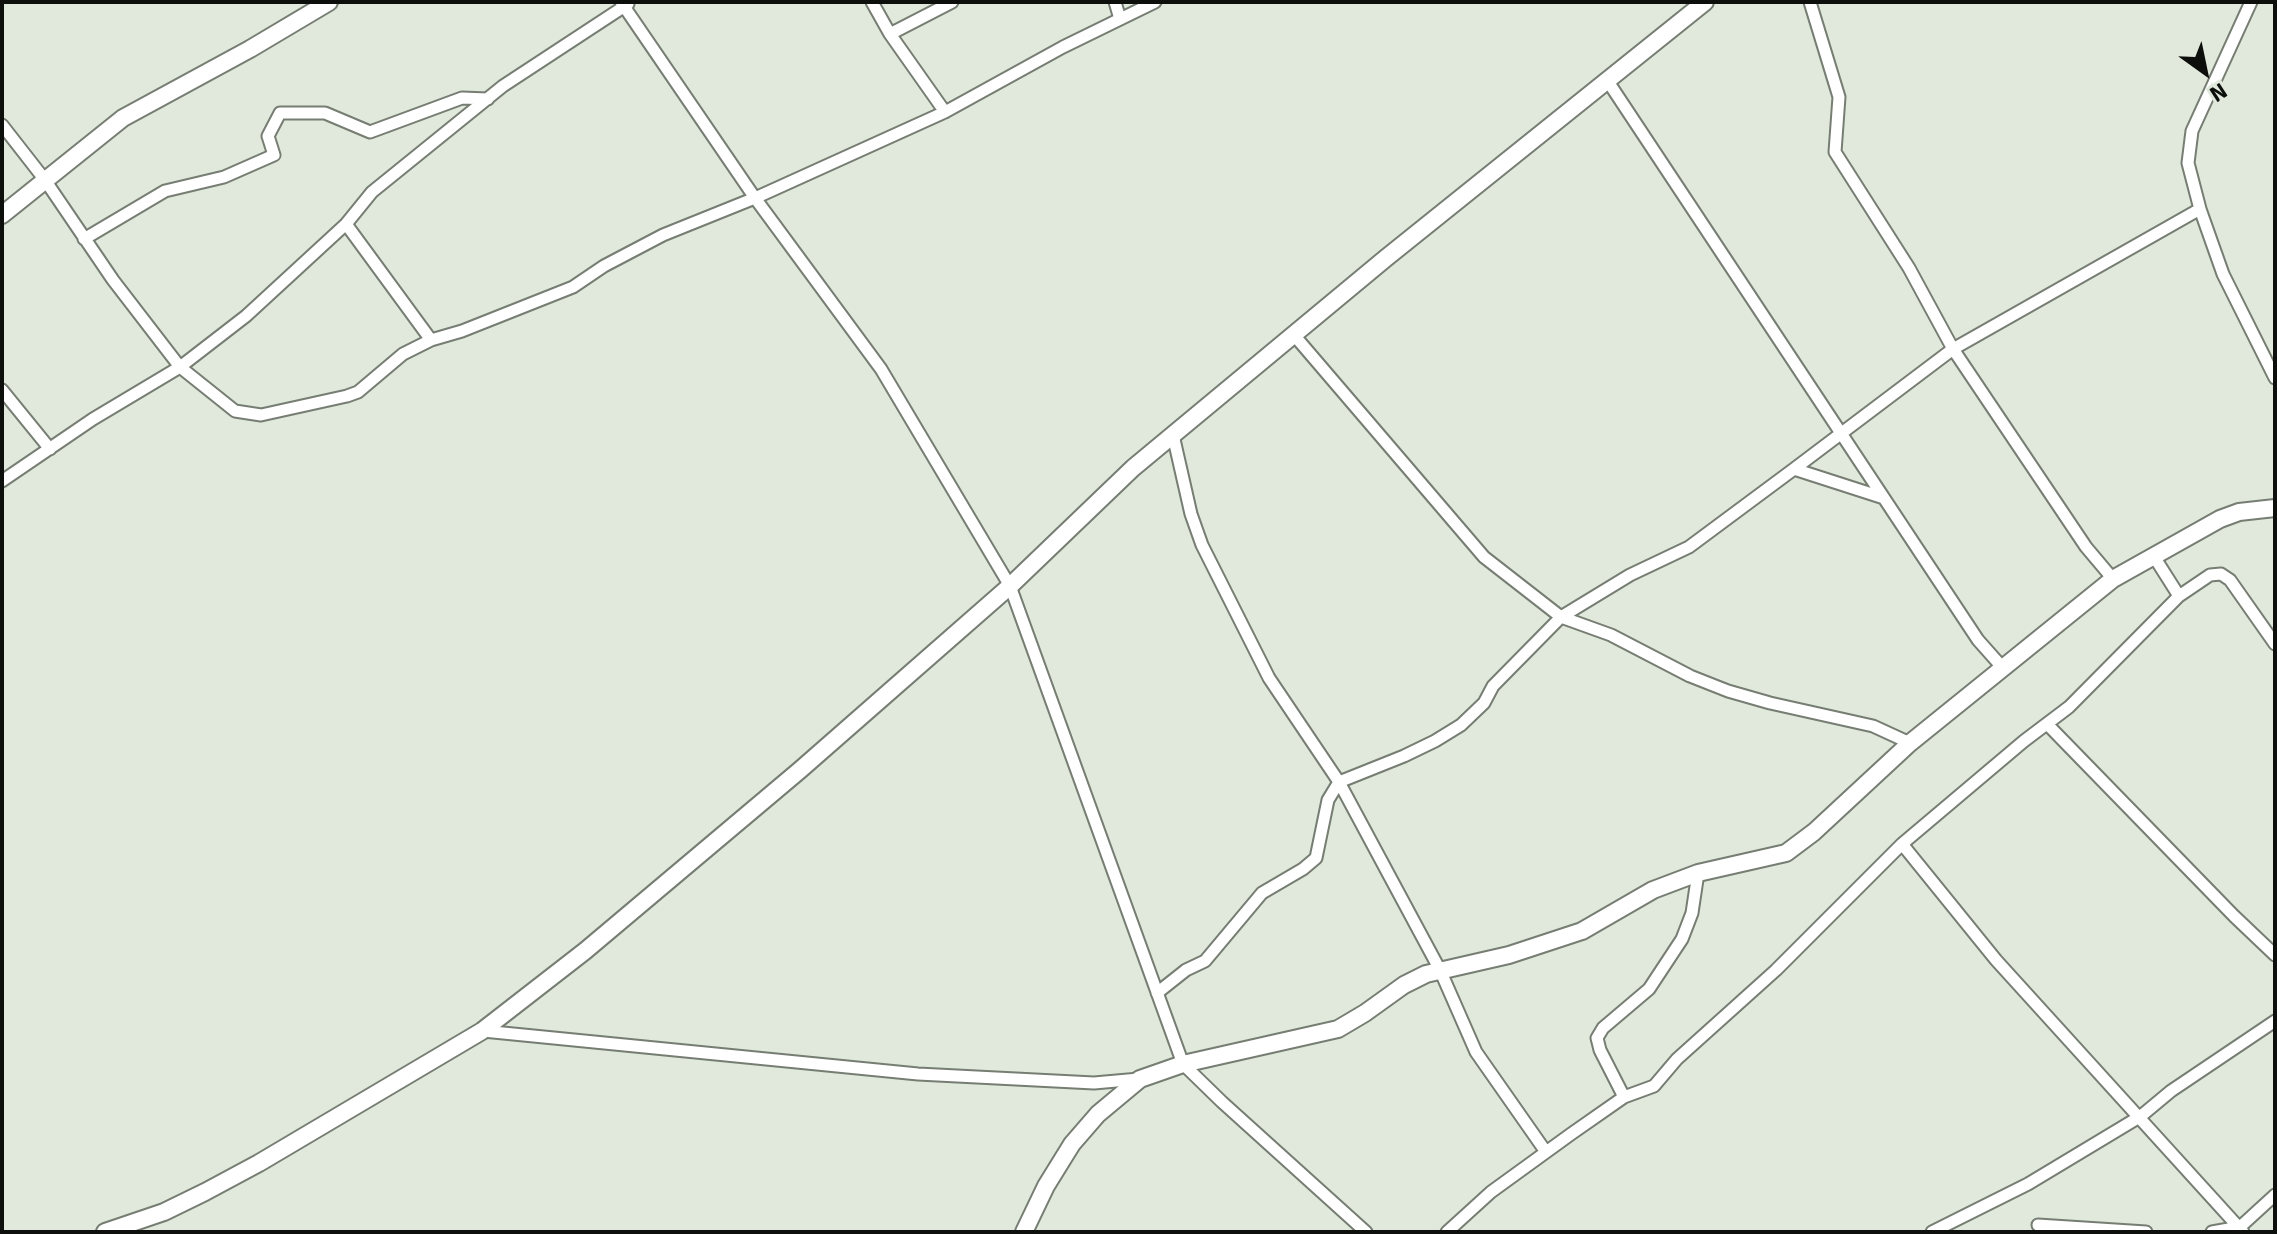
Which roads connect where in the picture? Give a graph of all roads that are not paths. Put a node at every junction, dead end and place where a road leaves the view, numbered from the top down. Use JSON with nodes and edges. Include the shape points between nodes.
{"nodes":[{"id":1,"x":329,"y":2,"type":"edge"},
{"id":2,"x":872,"y":2,"type":"edge"},
{"id":3,"x":952,"y":2,"type":"edge"},
{"id":4,"x":1115,"y":2,"type":"edge"},
{"id":5,"x":1155,"y":2,"type":"edge"},
{"id":6,"x":1705,"y":2,"type":"edge"},
{"id":7,"x":1810,"y":2,"type":"edge"},
{"id":8,"x":2251,"y":2,"type":"edge"},
{"id":9,"x":625,"y":3,"type":"edge"},
{"id":10,"x":1120,"y":19,"type":"junction"},
{"id":11,"x":890,"y":34,"type":"junction"},
{"id":12,"x":1607,"y":80,"type":"junction"},
{"id":13,"x":488,"y":99,"type":"junction"},
{"id":14,"x":945,"y":112,"type":"junction"},
{"id":15,"x":2,"y":125,"type":"edge"},
{"id":16,"x":45,"y":180,"type":"junction"},
{"id":17,"x":755,"y":198,"type":"junction"},
{"id":18,"x":2200,"y":209,"type":"junction"},
{"id":19,"x":2,"y":215,"type":"edge"},
{"id":20,"x":346,"y":224,"type":"junction"},
{"id":21,"x":84,"y":239,"type":"junction"},
{"id":22,"x":1294,"y":335,"type":"junction"},
{"id":23,"x":431,"y":340,"type":"junction"},
{"id":24,"x":1953,"y":349,"type":"junction"},
{"id":25,"x":180,"y":367,"type":"junction"},
{"id":26,"x":2275,"y":378,"type":"edge"},
{"id":27,"x":2,"y":390,"type":"edge"},
{"id":28,"x":1842,"y":433,"type":"junction"},
{"id":29,"x":1173,"y":435,"type":"junction"},
{"id":30,"x":50,"y":449,"type":"junction"},
{"id":31,"x":1794,"y":469,"type":"junction"},
{"id":32,"x":2,"y":481,"type":"edge"},
{"id":33,"x":1884,"y":498,"type":"junction"},
{"id":34,"x":2275,"y":508,"type":"edge"},
{"id":35,"x":2153,"y":555,"type":"junction"},
{"id":36,"x":2113,"y":579,"type":"junction"},
{"id":37,"x":1010,"y":586,"type":"junction"},
{"id":38,"x":2179,"y":596,"type":"junction"},
{"id":39,"x":1561,"y":617,"type":"junction"},
{"id":40,"x":2275,"y":644,"type":"edge"},
{"id":41,"x":2002,"y":667,"type":"junction"},
{"id":42,"x":2048,"y":725,"type":"junction"},
{"id":43,"x":1910,"y":743,"type":"junction"},
{"id":44,"x":1339,"y":782,"type":"junction"},
{"id":45,"x":1902,"y":844,"type":"junction"},
{"id":46,"x":1698,"y":873,"type":"junction"},
{"id":47,"x":2275,"y":955,"type":"edge"},
{"id":48,"x":1440,"y":970,"type":"junction"},
{"id":49,"x":1157,"y":993,"type":"junction"},
{"id":50,"x":2275,"y":1021,"type":"edge"},
{"id":51,"x":482,"y":1031,"type":"junction"},
{"id":52,"x":1183,"y":1064,"type":"junction"},
{"id":53,"x":1140,"y":1079,"type":"junction"},
{"id":54,"x":1624,"y":1097,"type":"junction"},
{"id":55,"x":2141,"y":1116,"type":"junction"},
{"id":56,"x":1546,"y":1152,"type":"junction"},
{"id":57,"x":2275,"y":1195,"type":"edge"},
{"id":58,"x":2038,"y":1225,"type":"dead end"},
{"id":59,"x":2242,"y":1229,"type":"edge"},
{"id":60,"x":105,"y":1232,"type":"edge"},
{"id":61,"x":1024,"y":1232,"type":"edge"},
{"id":62,"x":1366,"y":1232,"type":"edge"},
{"id":63,"x":1447,"y":1232,"type":"edge"},
{"id":64,"x":1932,"y":1232,"type":"edge"},
{"id":65,"x":2146,"y":1232,"type":"edge"},
{"id":66,"x":2212,"y":1232,"type":"edge"}],
"edges":[{"from":1,"to":16,"type":"street","via":[[135,110]]},
{"from":2,"to":11,"type":"street"},
{"from":3,"to":11,"type":"street"},
{"from":4,"to":10,"type":"street"},
{"from":5,"to":10,"type":"street"},
{"from":6,"to":12,"type":"street"},
{"from":7,"to":24,"type":"street","via":[[1839,97],[1835,152]]},
{"from":8,"to":18,"type":"street","via":[[2192,131],[2188,163]]},
{"from":9,"to":13,"type":"street"},
{"from":9,"to":17,"type":"street"},
{"from":10,"to":14,"type":"street"},
{"from":11,"to":14,"type":"street"},
{"from":12,"to":22,"type":"street"},
{"from":12,"to":28,"type":"street"},
{"from":13,"to":20,"type":"street","via":[[372,192]]},
{"from":13,"to":21,"type":"street","via":[[462,98],[370,132],[325,113],[280,113],[268,136],[274,155],[224,177],[165,191]]},
{"from":14,"to":17,"type":"street"},
{"from":15,"to":16,"type":"street"},
{"from":16,"to":19,"type":"street"},
{"from":16,"to":21,"type":"street"},
{"from":17,"to":23,"type":"street","via":[[663,235],[573,287]]},
{"from":17,"to":37,"type":"street","via":[[881,369]]},
{"from":18,"to":24,"type":"street"},
{"from":18,"to":26,"type":"street","via":[[2223,274]]},
{"from":20,"to":23,"type":"street"},
{"from":20,"to":25,"type":"street","via":[[246,316]]},
{"from":21,"to":25,"type":"street"},
{"from":22,"to":29,"type":"street"},
{"from":22,"to":39,"type":"street","via":[[1484,557]]},
{"from":23,"to":25,"type":"street","via":[[403,354],[358,392],[261,415],[223,404]]},
{"from":24,"to":28,"type":"street"},
{"from":24,"to":36,"type":"street"},
{"from":25,"to":30,"type":"street"},
{"from":27,"to":30,"type":"street"},
{"from":28,"to":31,"type":"street"},
{"from":28,"to":33,"type":"street"},
{"from":29,"to":37,"type":"street"},
{"from":29,"to":44,"type":"street","via":[[1202,545],[1269,678]]},
{"from":30,"to":32,"type":"street"},
{"from":31,"to":33,"type":"street"},
{"from":31,"to":39,"type":"street","via":[[1689,547]]},
{"from":33,"to":41,"type":"street","via":[[1978,640]]},
{"from":34,"to":35,"type":"street","via":[[2220,519]]},
{"from":35,"to":36,"type":"street"},
{"from":35,"to":38,"type":"street"},
{"from":36,"to":41,"type":"street"},
{"from":37,"to":49,"type":"street"},
{"from":37,"to":51,"type":"street","via":[[669,881]]},
{"from":38,"to":40,"type":"street","via":[[2210,575],[2221,574]]},
{"from":38,"to":42,"type":"street"},
{"from":39,"to":43,"type":"street","via":[[1728,691],[1873,726]]},
{"from":39,"to":44,"type":"street","via":[[1461,725]]},
{"from":41,"to":43,"type":"street"},
{"from":42,"to":45,"type":"street"},
{"from":42,"to":47,"type":"street"},
{"from":43,"to":46,"type":"street","via":[[1798,846],[1773,857]]},
{"from":44,"to":48,"type":"street"},
{"from":44,"to":49,"type":"street","via":[[1328,800],[1316,858],[1262,893],[1205,961]]},
{"from":45,"to":54,"type":"street","via":[[1654,1086]]},
{"from":45,"to":55,"type":"street","via":[[1996,960]]},
{"from":46,"to":48,"type":"street","via":[[1653,890],[1582,931]]},
{"from":46,"to":54,"type":"street","via":[[1682,939],[1649,989],[1597,1038]]},
{"from":48,"to":52,"type":"street","via":[[1404,985],[1338,1029]]},
{"from":48,"to":56,"type":"street","via":[[1480,1060]]},
{"from":49,"to":52,"type":"street"},
{"from":50,"to":55,"type":"street"},
{"from":51,"to":53,"type":"street","via":[[918,1074],[1094,1083]]},
{"from":51,"to":60,"type":"street","via":[[232,1177],[164,1212]]},
{"from":52,"to":53,"type":"street"},
{"from":52,"to":62,"type":"street"},
{"from":53,"to":61,"type":"street","via":[[1072,1144]]},
{"from":54,"to":56,"type":"street"},
{"from":55,"to":59,"type":"street"},
{"from":55,"to":64,"type":"street","via":[[2028,1184]]},
{"from":56,"to":63,"type":"street"},
{"from":57,"to":59,"type":"street"},
{"from":58,"to":65,"type":"street"},
{"from":59,"to":66,"type":"street"}]}
